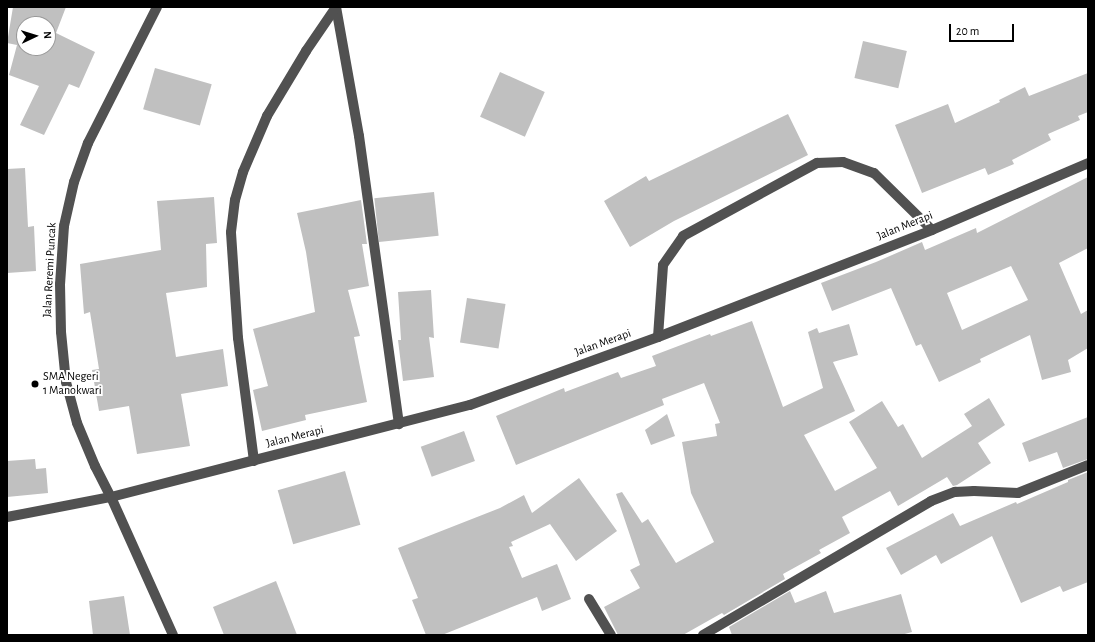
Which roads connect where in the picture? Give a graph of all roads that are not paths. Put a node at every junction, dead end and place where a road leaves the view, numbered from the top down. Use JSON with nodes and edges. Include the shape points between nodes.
{"nodes":[{"id":1,"x":157,"y":7,"type":"edge"},
{"id":2,"x":336,"y":7,"type":"edge"},
{"id":3,"x":1088,"y":163,"type":"edge"},
{"id":4,"x":932,"y":230,"type":"junction"},
{"id":5,"x":658,"y":337,"type":"junction"},
{"id":6,"x":399,"y":424,"type":"junction"},
{"id":7,"x":254,"y":461,"type":"junction"},
{"id":8,"x":1088,"y":465,"type":"edge"},
{"id":9,"x":110,"y":497,"type":"junction"},
{"id":10,"x":7,"y":517,"type":"edge"},
{"id":11,"x":589,"y":599,"type":"dead end"},
{"id":12,"x":173,"y":635,"type":"edge"},
{"id":13,"x":611,"y":635,"type":"edge"},
{"id":14,"x":703,"y":635,"type":"edge"}],
"edges":[{"from":1,"to":9,"type":"street","name":"Jalan Reremi Puncak","via":[[88,143],[74,182],[64,226],[60,284],[66,382],[77,423]]},
{"from":2,"to":6,"type":"street","via":[[359,136]]},
{"from":2,"to":7,"type":"street","via":[[267,116],[243,172],[235,200],[231,232],[238,338]]},
{"from":3,"to":4,"type":"street","name":"Jalan Merapi"},
{"from":4,"to":5,"type":"street","name":"Jalan Merapi"},
{"from":4,"to":5,"type":"street","via":[[874,173],[843,162],[816,163],[683,236],[663,265]]},
{"from":5,"to":6,"type":"street","name":"Jalan Merapi","via":[[470,405]]},
{"from":6,"to":7,"type":"street","name":"Jalan Merapi"},
{"from":7,"to":9,"type":"street","name":"Jalan Merapi"},
{"from":8,"to":14,"type":"street","via":[[1018,493],[955,492],[931,501]]},
{"from":9,"to":10,"type":"street","name":"Jalan Merapi"},
{"from":9,"to":12,"type":"street","name":"Jalan Reremi Puncak"},
{"from":11,"to":13,"type":"street"}]}
